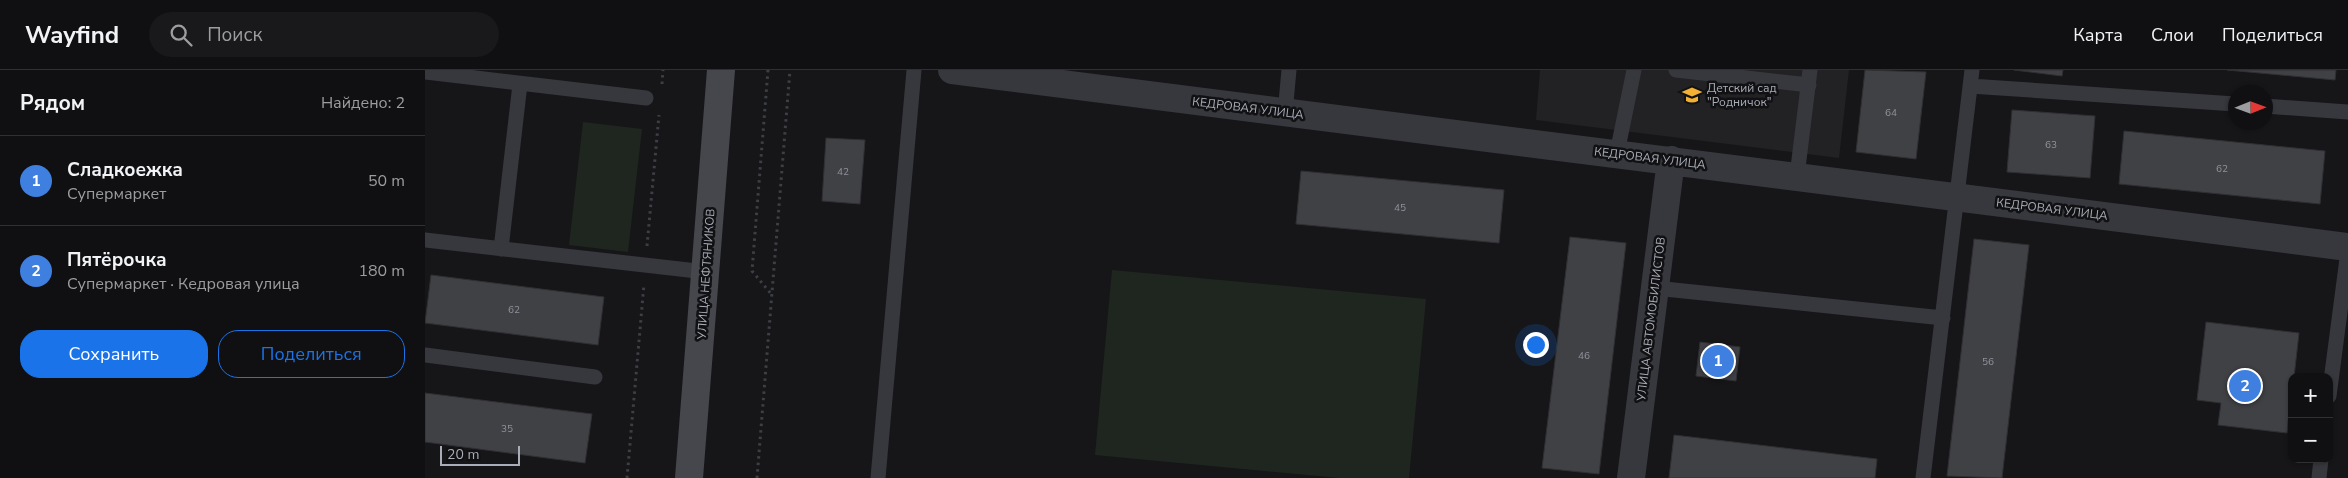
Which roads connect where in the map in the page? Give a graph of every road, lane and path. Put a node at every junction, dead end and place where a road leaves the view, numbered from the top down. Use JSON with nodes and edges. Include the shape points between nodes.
{"nodes":[{"id":1,"x":721,"y":70,"type":"edge"},
{"id":2,"x":768,"y":70,"type":"edge"},
{"id":3,"x":790,"y":70,"type":"edge"},
{"id":4,"x":914,"y":70,"type":"edge"},
{"id":5,"x":952,"y":70,"type":"edge"},
{"id":6,"x":1289,"y":70,"type":"edge"},
{"id":7,"x":1634,"y":70,"type":"edge"},
{"id":8,"x":1676,"y":70,"type":"edge"},
{"id":9,"x":1972,"y":70,"type":"edge"},
{"id":10,"x":425,"y":72,"type":"edge"},
{"id":11,"x":1809,"y":78,"type":"edge"},
{"id":12,"x":520,"y":84,"type":"junction"},
{"id":13,"x":1970,"y":86,"type":"junction"},
{"id":14,"x":646,"y":98,"type":"dead end"},
{"id":15,"x":2228,"y":104,"type":"edge"},
{"id":16,"x":2273,"y":107,"type":"edge"},
{"id":17,"x":2348,"y":112,"type":"edge"},
{"id":18,"x":1285,"y":113,"type":"junction"},
{"id":19,"x":1617,"y":153,"type":"junction"},
{"id":20,"x":1671,"y":160,"type":"junction"},
{"id":21,"x":1797,"y":176,"type":"junction"},
{"id":22,"x":1958,"y":196,"type":"junction"},
{"id":23,"x":425,"y":240,"type":"edge"},
{"id":24,"x":2348,"y":247,"type":"edge"},
{"id":25,"x":501,"y":249,"type":"junction"},
{"id":26,"x":2348,"y":251,"type":"edge"},
{"id":27,"x":706,"y":272,"type":"junction"},
{"id":28,"x":1655,"y":288,"type":"junction"},
{"id":29,"x":772,"y":295,"type":"junction"},
{"id":30,"x":1943,"y":318,"type":"junction"},
{"id":31,"x":425,"y":355,"type":"edge"},
{"id":32,"x":2332,"y":373,"type":"edge"},
{"id":33,"x":595,"y":377,"type":"dead end"},
{"id":34,"x":2321,"y":463,"type":"edge"},
{"id":35,"x":689,"y":478,"type":"edge"},
{"id":36,"x":757,"y":478,"type":"edge"},
{"id":37,"x":878,"y":478,"type":"edge"},
{"id":38,"x":1631,"y":478,"type":"edge"},
{"id":39,"x":1923,"y":478,"type":"edge"},
{"id":40,"x":2319,"y":478,"type":"edge"}],
"edges":[{"from":1,"to":27,"type":"street","name":"УЛИЦА НЕФТЯНИКОВ"},
{"from":2,"to":29,"type":"path","via":[[752,270]]},
{"from":3,"to":29,"type":"path"},
{"from":4,"to":37,"type":"lane"},
{"from":5,"to":18,"type":"street","name":"КЕДРОВАЯ УЛИЦА"},
{"from":6,"to":18,"type":"lane"},
{"from":7,"to":19,"type":"lane"},
{"from":8,"to":11,"type":"lane"},
{"from":9,"to":13,"type":"lane"},
{"from":10,"to":12,"type":"lane"},
{"from":11,"to":21,"type":"lane"},
{"from":12,"to":14,"type":"lane"},
{"from":12,"to":25,"type":"lane"},
{"from":13,"to":15,"type":"lane"},
{"from":13,"to":22,"type":"lane"},
{"from":16,"to":17,"type":"lane"},
{"from":18,"to":19,"type":"street","name":"КЕДРОВАЯ УЛИЦА"},
{"from":19,"to":20,"type":"street","name":"КЕДРОВАЯ УЛИЦА"},
{"from":20,"to":21,"type":"street","name":"КЕДРОВАЯ УЛИЦА"},
{"from":20,"to":28,"type":"street","name":"УЛИЦА АВТОМОБИЛИСТОВ"},
{"from":21,"to":22,"type":"street","name":"КЕДРОВАЯ УЛИЦА"},
{"from":22,"to":24,"type":"street","name":"КЕДРОВАЯ УЛИЦА"},
{"from":22,"to":30,"type":"lane"},
{"from":23,"to":25,"type":"lane"},
{"from":25,"to":27,"type":"lane"},
{"from":26,"to":32,"type":"lane"},
{"from":27,"to":35,"type":"street","name":"УЛИЦА НЕФТЯНИКОВ"},
{"from":28,"to":30,"type":"lane"},
{"from":28,"to":38,"type":"street","name":"УЛИЦА АВТОМОБИЛИСТОВ"},
{"from":29,"to":36,"type":"path"},
{"from":30,"to":39,"type":"lane"},
{"from":31,"to":33,"type":"lane"},
{"from":34,"to":40,"type":"lane"}]}
